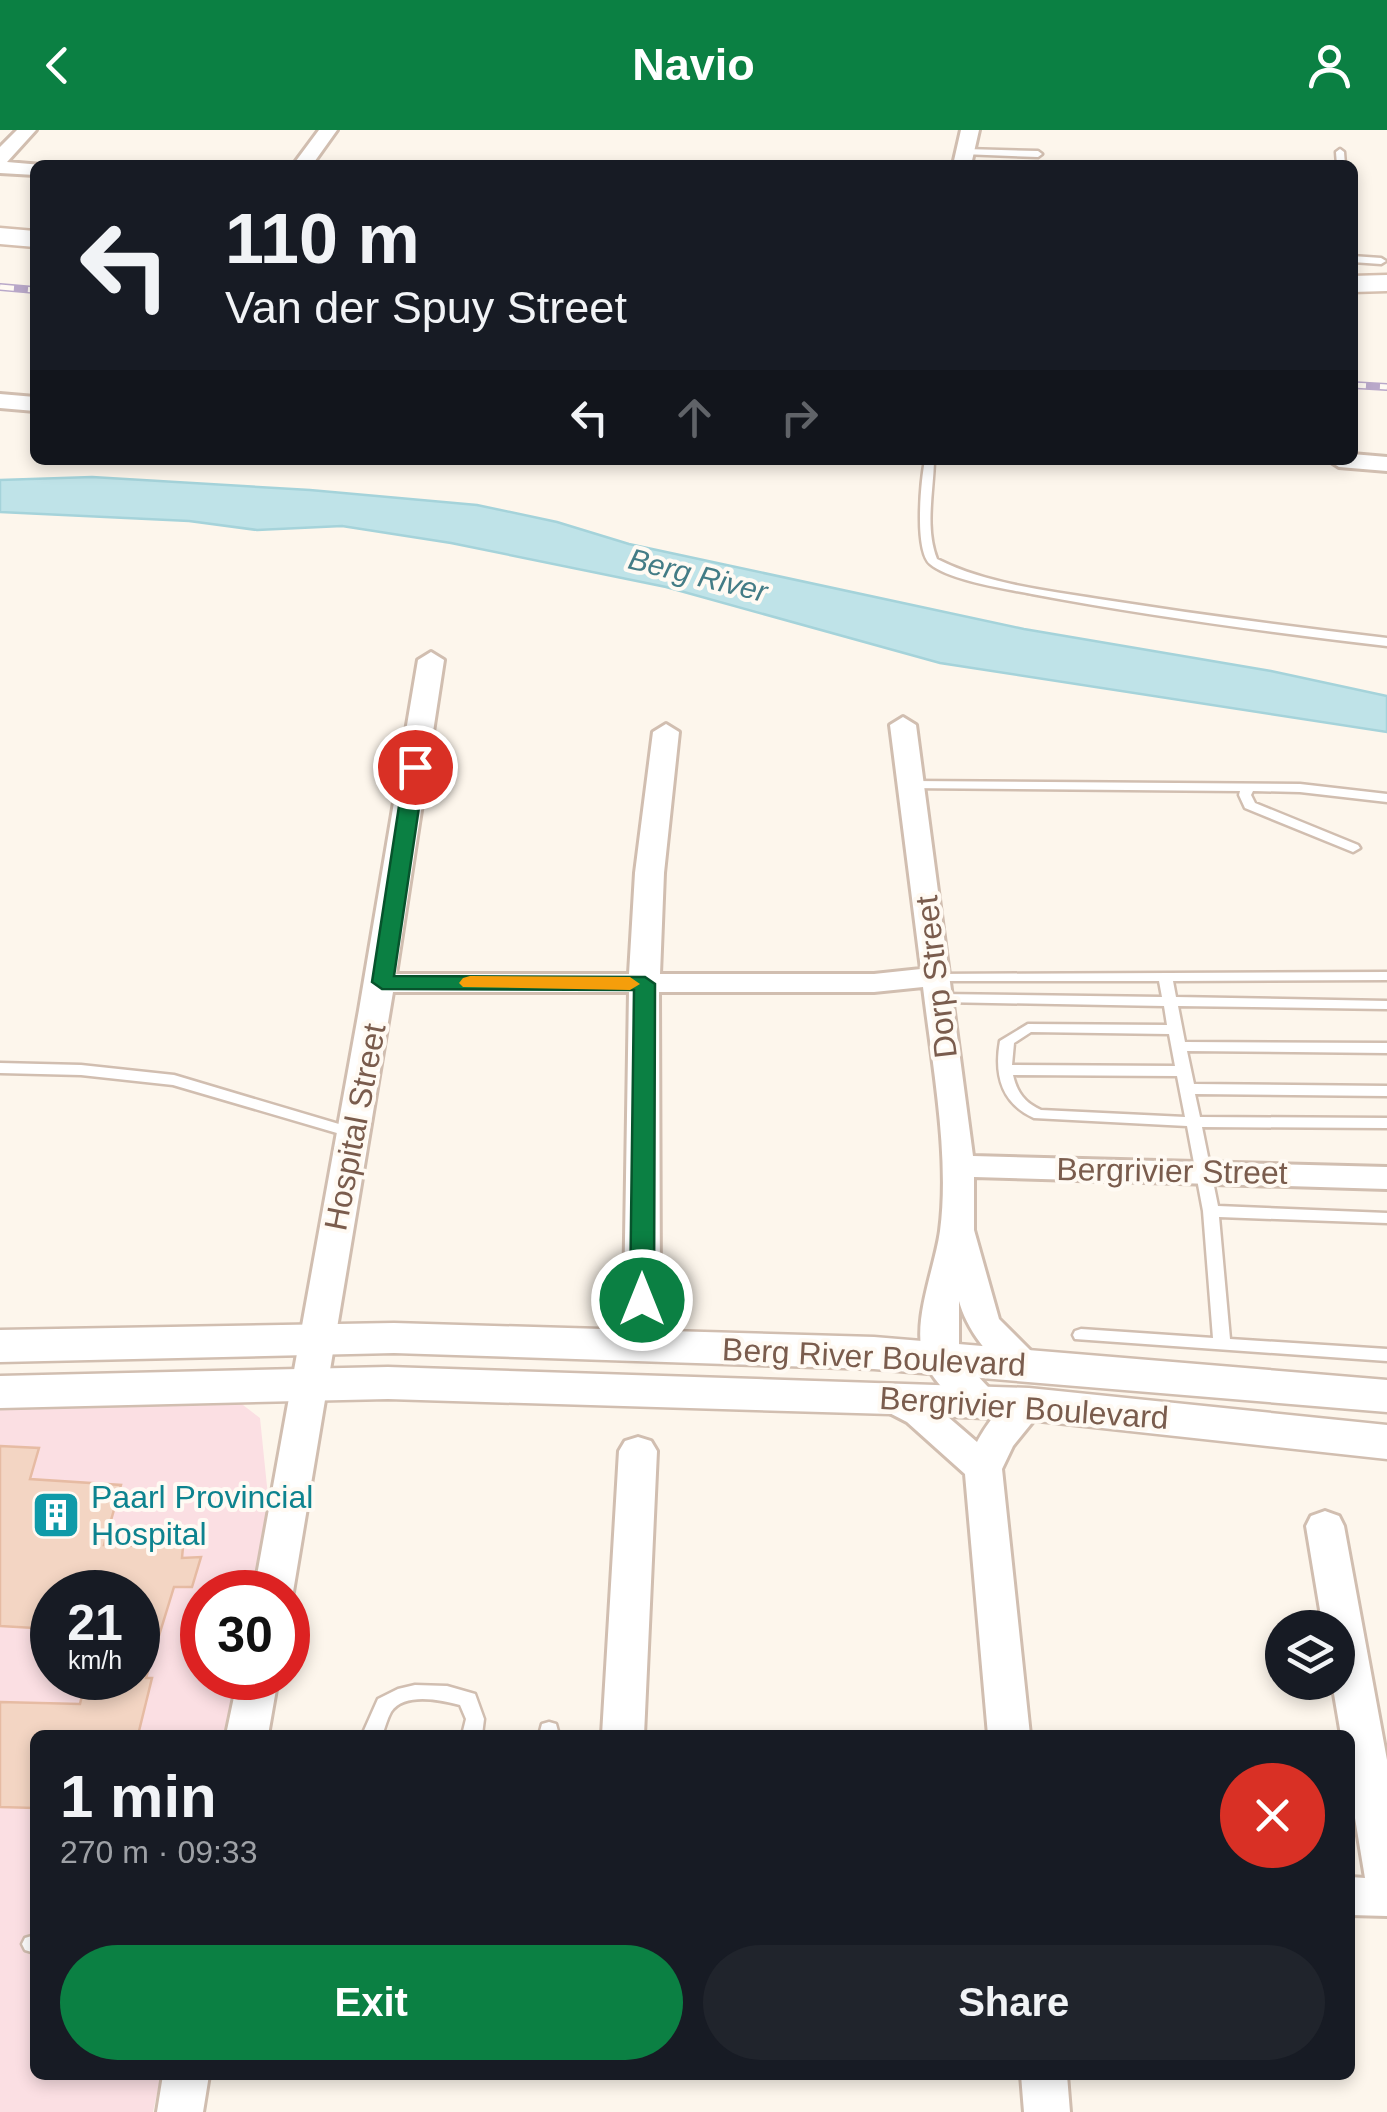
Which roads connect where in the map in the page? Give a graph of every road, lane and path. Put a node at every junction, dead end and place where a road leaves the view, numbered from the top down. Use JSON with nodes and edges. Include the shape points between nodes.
{"nodes":[{"id":1,"x":27,"y":130,"type":"edge"},
{"id":2,"x":328,"y":130,"type":"edge"},
{"id":3,"x":970,"y":130,"type":"edge"},
{"id":4,"x":1340,"y":152,"type":"dead end"},
{"id":5,"x":1038,"y":154,"type":"dead end"},
{"id":6,"x":0,"y":158,"type":"edge"},
{"id":7,"x":963,"y":159,"type":"edge"},
{"id":8,"x":306,"y":160,"type":"edge"},
{"id":9,"x":1341,"y":160,"type":"edge"},
{"id":10,"x":0,"y":167,"type":"edge"},
{"id":11,"x":30,"y":169,"type":"edge"},
{"id":12,"x":0,"y":236,"type":"edge"},
{"id":13,"x":30,"y":239,"type":"edge"},
{"id":14,"x":1358,"y":261,"type":"edge"},
{"id":15,"x":1384,"y":272,"type":"edge"},
{"id":16,"x":1358,"y":282,"type":"edge"},
{"id":17,"x":0,"y":402,"type":"edge"},
{"id":18,"x":30,"y":404,"type":"edge"},
{"id":19,"x":1358,"y":462,"type":"edge"},
{"id":20,"x":1387,"y":464,"type":"edge"},
{"id":21,"x":929,"y":465,"type":"edge"},
{"id":22,"x":1387,"y":642,"type":"edge"},
{"id":23,"x":432,"y":660,"type":"dead end"},
{"id":24,"x":903,"y":725,"type":"dead end"},
{"id":25,"x":666,"y":732,"type":"dead end"},
{"id":26,"x":911,"y":785,"type":"junction"},
{"id":27,"x":1249,"y":787,"type":"junction"},
{"id":28,"x":1387,"y":798,"type":"edge"},
{"id":29,"x":1353,"y":848,"type":"dead end"},
{"id":30,"x":1166,"y":976,"type":"junction"},
{"id":31,"x":1387,"y":976,"type":"edge"},
{"id":32,"x":382,"y":982,"type":"junction"},
{"id":33,"x":645,"y":984,"type":"junction"},
{"id":34,"x":938,"y":988,"type":"junction"},
{"id":35,"x":1171,"y":1002,"type":"junction"},
{"id":36,"x":1387,"y":1005,"type":"edge"},
{"id":37,"x":1178,"y":1038,"type":"junction"},
{"id":38,"x":1387,"y":1048,"type":"edge"},
{"id":39,"x":0,"y":1068,"type":"edge"},
{"id":40,"x":1005,"y":1070,"type":"junction"},
{"id":41,"x":1185,"y":1071,"type":"junction"},
{"id":42,"x":1189,"y":1089,"type":"junction"},
{"id":43,"x":1387,"y":1091,"type":"edge"},
{"id":44,"x":1196,"y":1122,"type":"junction"},
{"id":45,"x":1387,"y":1123,"type":"edge"},
{"id":46,"x":354,"y":1133,"type":"junction"},
{"id":47,"x":958,"y":1166,"type":"junction"},
{"id":48,"x":1202,"y":1171,"type":"junction"},
{"id":49,"x":1387,"y":1178,"type":"edge"},
{"id":50,"x":1211,"y":1211,"type":"junction"},
{"id":51,"x":1387,"y":1218,"type":"edge"},
{"id":52,"x":957,"y":1230,"type":"junction"},
{"id":53,"x":642,"y":1300,"type":"dead end"},
{"id":54,"x":1082,"y":1336,"type":"dead end"},
{"id":55,"x":316,"y":1338,"type":"junction"},
{"id":56,"x":1222,"y":1344,"type":"junction"},
{"id":57,"x":0,"y":1346,"type":"edge"},
{"id":58,"x":1387,"y":1355,"type":"edge"},
{"id":59,"x":941,"y":1358,"type":"junction"},
{"id":60,"x":309,"y":1384,"type":"junction"},
{"id":61,"x":1013,"y":1390,"type":"junction"},
{"id":62,"x":0,"y":1392,"type":"edge"},
{"id":63,"x":1387,"y":1396,"type":"edge"},
{"id":64,"x":890,"y":1398,"type":"junction"},
{"id":65,"x":1387,"y":1442,"type":"edge"},
{"id":66,"x":638,"y":1450,"type":"dead end"},
{"id":67,"x":983,"y":1469,"type":"junction"},
{"id":68,"x":1325,"y":1526,"type":"dead end"},
{"id":69,"x":277,"y":1570,"type":"edge"},
{"id":70,"x":254,"y":1700,"type":"edge"},
{"id":71,"x":248,"y":1730,"type":"edge"},
{"id":72,"x":374,"y":1730,"type":"edge"},
{"id":73,"x":473,"y":1730,"type":"edge"},
{"id":74,"x":624,"y":1730,"type":"edge"},
{"id":75,"x":1009,"y":1730,"type":"edge"},
{"id":76,"x":1387,"y":1878,"type":"edge"},
{"id":77,"x":1355,"y":1896,"type":"edge"},
{"id":78,"x":1387,"y":1897,"type":"edge"},
{"id":79,"x":185,"y":2080,"type":"edge"},
{"id":80,"x":1045,"y":2080,"type":"edge"},
{"id":81,"x":180,"y":2112,"type":"edge"},
{"id":82,"x":1048,"y":2112,"type":"edge"}],
"edges":[{"from":1,"to":6,"type":"street"},
{"from":2,"to":8,"type":"street"},
{"from":3,"to":7,"type":"street"},
{"from":4,"to":9,"type":"lane"},
{"from":5,"to":7,"type":"lane"},
{"from":10,"to":11,"type":"street"},
{"from":12,"to":13,"type":"main road"},
{"from":14,"to":15,"type":"lane"},
{"from":15,"to":16,"type":"main road"},
{"from":17,"to":18,"type":"street"},
{"from":19,"to":20,"type":"street"},
{"from":21,"to":22,"type":"lane","via":[[927,542],[940,570],[1167,612]]},
{"from":23,"to":32,"type":"street","name":"Hospital Street"},
{"from":24,"to":26,"type":"street","name":"Dorp Street"},
{"from":25,"to":33,"type":"street"},
{"from":26,"to":27,"type":"lane"},
{"from":26,"to":34,"type":"street","name":"Dorp Street"},
{"from":27,"to":28,"type":"lane"},
{"from":27,"to":29,"type":"lane","via":[[1250,805]]},
{"from":30,"to":31,"type":"lane"},
{"from":30,"to":34,"type":"lane"},
{"from":30,"to":35,"type":"lane"},
{"from":32,"to":33,"type":"street"},
{"from":32,"to":46,"type":"street","name":"Hospital Street"},
{"from":33,"to":34,"type":"street"},
{"from":33,"to":53,"type":"street"},
{"from":34,"to":35,"type":"lane"},
{"from":34,"to":47,"type":"street","name":"Dorp Street"},
{"from":35,"to":36,"type":"lane"},
{"from":35,"to":37,"type":"lane"},
{"from":37,"to":38,"type":"lane"},
{"from":37,"to":40,"type":"lane","via":[[1028,1028],[1007,1040]]},
{"from":37,"to":41,"type":"lane"},
{"from":39,"to":46,"type":"lane","via":[[174,1080]]},
{"from":40,"to":41,"type":"lane"},
{"from":40,"to":44,"type":"lane","via":[[1015,1100],[1040,1115]]},
{"from":41,"to":42,"type":"lane"},
{"from":42,"to":43,"type":"lane"},
{"from":42,"to":44,"type":"lane"},
{"from":44,"to":45,"type":"lane"},
{"from":44,"to":48,"type":"lane"},
{"from":46,"to":55,"type":"street","name":"Hospital Street"},
{"from":47,"to":48,"type":"street","name":"Bergrivier Street"},
{"from":47,"to":52,"type":"street","name":"Dorp Street"},
{"from":48,"to":49,"type":"street","name":"Bergrivier Street"},
{"from":48,"to":50,"type":"lane"},
{"from":50,"to":51,"type":"lane"},
{"from":50,"to":56,"type":"lane"},
{"from":52,"to":59,"type":"street","name":"Dorp Street","via":[[944,1286]]},
{"from":52,"to":61,"type":"street","name":"Dorp Street","via":[[983,1325]]},
{"from":54,"to":56,"type":"lane"},
{"from":55,"to":57,"type":"street","name":"Berg River Boulevard"},
{"from":55,"to":59,"type":"street","name":"Berg River Boulevard"},
{"from":55,"to":60,"type":"street","name":"Hospital Street"},
{"from":56,"to":58,"type":"lane"},
{"from":59,"to":61,"type":"street","name":"Berg River Boulevard"},
{"from":60,"to":62,"type":"street"},
{"from":60,"to":64,"type":"street","name":"Bergrivier Boulevard"},
{"from":60,"to":69,"type":"street","name":"Hospital Street"},
{"from":61,"to":63,"type":"street","name":"Berg River Boulevard"},
{"from":61,"to":64,"type":"street","name":"Bergrivier Boulevard"},
{"from":61,"to":65,"type":"street","name":"Bergrivier Boulevard"},
{"from":61,"to":67,"type":"street"},
{"from":64,"to":67,"type":"street","via":[[920,1413]]},
{"from":66,"to":74,"type":"street"},
{"from":67,"to":75,"type":"street"},
{"from":68,"to":76,"type":"street"},
{"from":70,"to":71,"type":"street"},
{"from":72,"to":73,"type":"lane","via":[[385,1704],[408,1692],[468,1699]]},
{"from":77,"to":78,"type":"street"},
{"from":79,"to":81,"type":"street"},
{"from":80,"to":82,"type":"street"}]}
